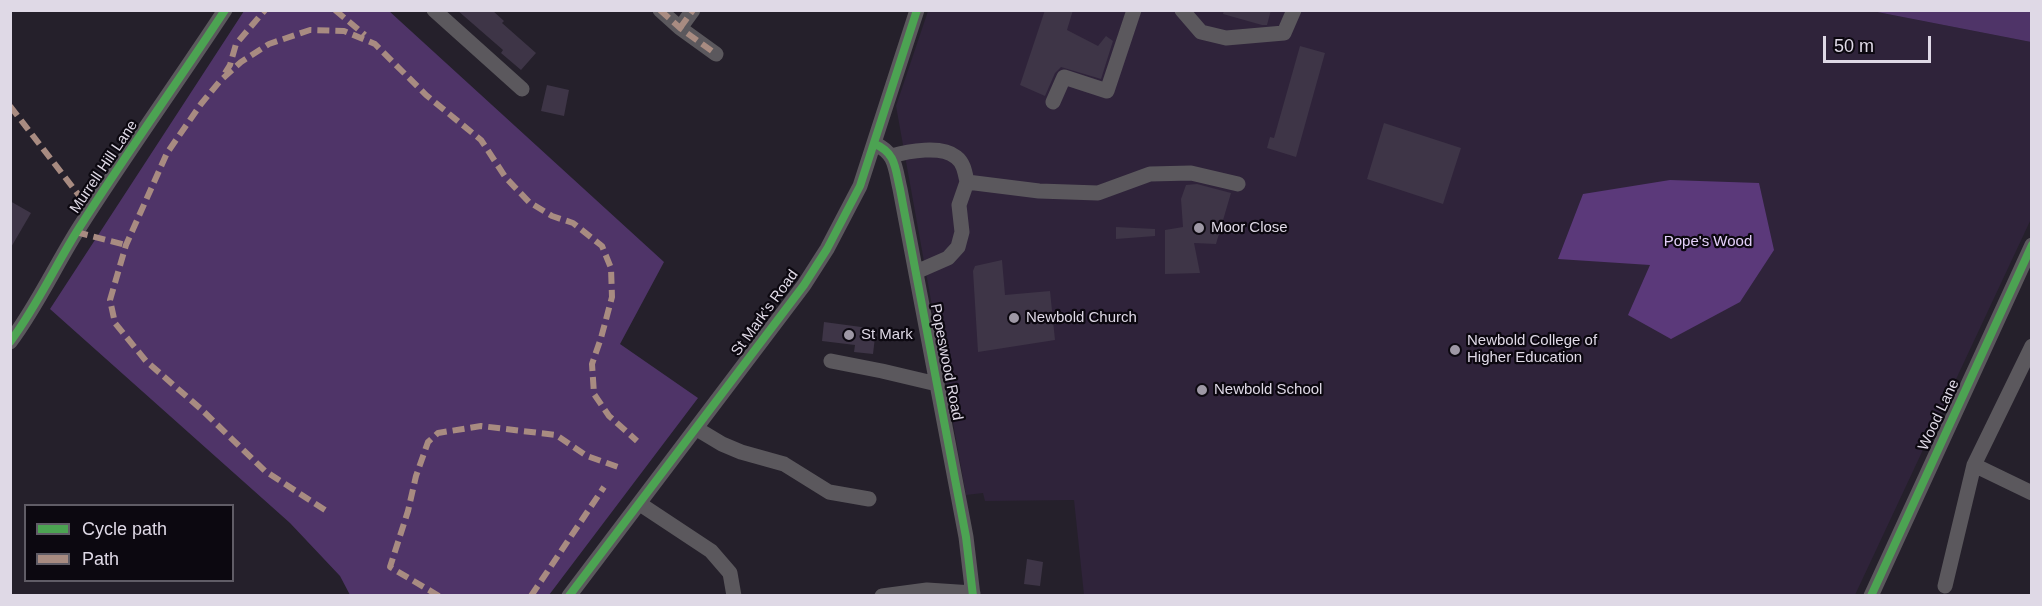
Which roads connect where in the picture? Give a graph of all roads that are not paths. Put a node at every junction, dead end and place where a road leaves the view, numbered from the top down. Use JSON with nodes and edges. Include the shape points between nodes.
{"nodes":[{"id":1,"x":225,"y":10,"type":"edge"},
{"id":2,"x":434,"y":10,"type":"edge"},
{"id":3,"x":660,"y":10,"type":"edge"},
{"id":4,"x":693,"y":10,"type":"edge"},
{"id":5,"x":917,"y":10,"type":"edge"},
{"id":6,"x":1134,"y":10,"type":"edge"},
{"id":7,"x":1182,"y":10,"type":"edge"},
{"id":8,"x":1293,"y":10,"type":"edge"},
{"id":9,"x":680,"y":28,"type":"junction"},
{"id":10,"x":716,"y":54,"type":"dead end"},
{"id":11,"x":522,"y":89,"type":"dead end"},
{"id":12,"x":1053,"y":102,"type":"dead end"},
{"id":13,"x":875,"y":144,"type":"junction"},
{"id":14,"x":892,"y":156,"type":"junction"},
{"id":15,"x":967,"y":182,"type":"junction"},
{"id":16,"x":1238,"y":184,"type":"dead end"},
{"id":17,"x":2031,"y":245,"type":"edge"},
{"id":18,"x":916,"y":272,"type":"junction"},
{"id":19,"x":11,"y":339,"type":"edge"},
{"id":20,"x":2031,"y":346,"type":"edge"},
{"id":21,"x":831,"y":362,"type":"dead end"},
{"id":22,"x":937,"y":384,"type":"junction"},
{"id":23,"x":697,"y":429,"type":"junction"},
{"id":24,"x":1974,"y":465,"type":"junction"},
{"id":25,"x":2031,"y":493,"type":"edge"},
{"id":26,"x":869,"y":499,"type":"dead end"},
{"id":27,"x":640,"y":504,"type":"junction"},
{"id":28,"x":1945,"y":586,"type":"dead end"},
{"id":29,"x":973,"y":594,"type":"edge"},
{"id":30,"x":569,"y":596,"type":"edge"},
{"id":31,"x":734,"y":596,"type":"edge"},
{"id":32,"x":882,"y":596,"type":"edge"},
{"id":33,"x":1871,"y":596,"type":"edge"}],
"edges":[{"from":1,"to":19,"type":"street","name":"Murrell Hill Lane","via":[[72,238],[38,302]]},
{"from":2,"to":11,"type":"street"},
{"from":3,"to":9,"type":"street"},
{"from":4,"to":9,"type":"street"},
{"from":5,"to":13,"type":"street","name":"St Mark's Road"},
{"from":6,"to":12,"type":"street","via":[[1107,91],[1064,77]]},
{"from":7,"to":8,"type":"street","via":[[1201,32],[1226,38],[1284,33]]},
{"from":9,"to":10,"type":"street"},
{"from":13,"to":14,"type":"street"},
{"from":13,"to":23,"type":"street","name":"St Mark's Road","via":[[860,186],[827,249]]},
{"from":14,"to":15,"type":"street","via":[[934,149],[956,156],[964,167]]},
{"from":14,"to":18,"type":"street","name":"Popeswood Road"},
{"from":15,"to":16,"type":"street","via":[[1098,193],[1150,174],[1191,173]]},
{"from":15,"to":18,"type":"street","via":[[959,206],[962,232],[958,247],[948,258]]},
{"from":17,"to":33,"type":"street","name":"Wood Lane"},
{"from":18,"to":22,"type":"street","name":"Popeswood Road"},
{"from":20,"to":24,"type":"street"},
{"from":21,"to":22,"type":"street"},
{"from":22,"to":29,"type":"street","name":"Popeswood Road"},
{"from":23,"to":26,"type":"street","via":[[731,448],[784,464],[829,492]]},
{"from":23,"to":27,"type":"street","name":"St Mark's Road"},
{"from":24,"to":25,"type":"street"},
{"from":24,"to":28,"type":"street"},
{"from":27,"to":30,"type":"street","name":"St Mark's Road"},
{"from":27,"to":31,"type":"street","via":[[711,551],[730,573]]},
{"from":29,"to":32,"type":"street","via":[[927,590]]}]}
